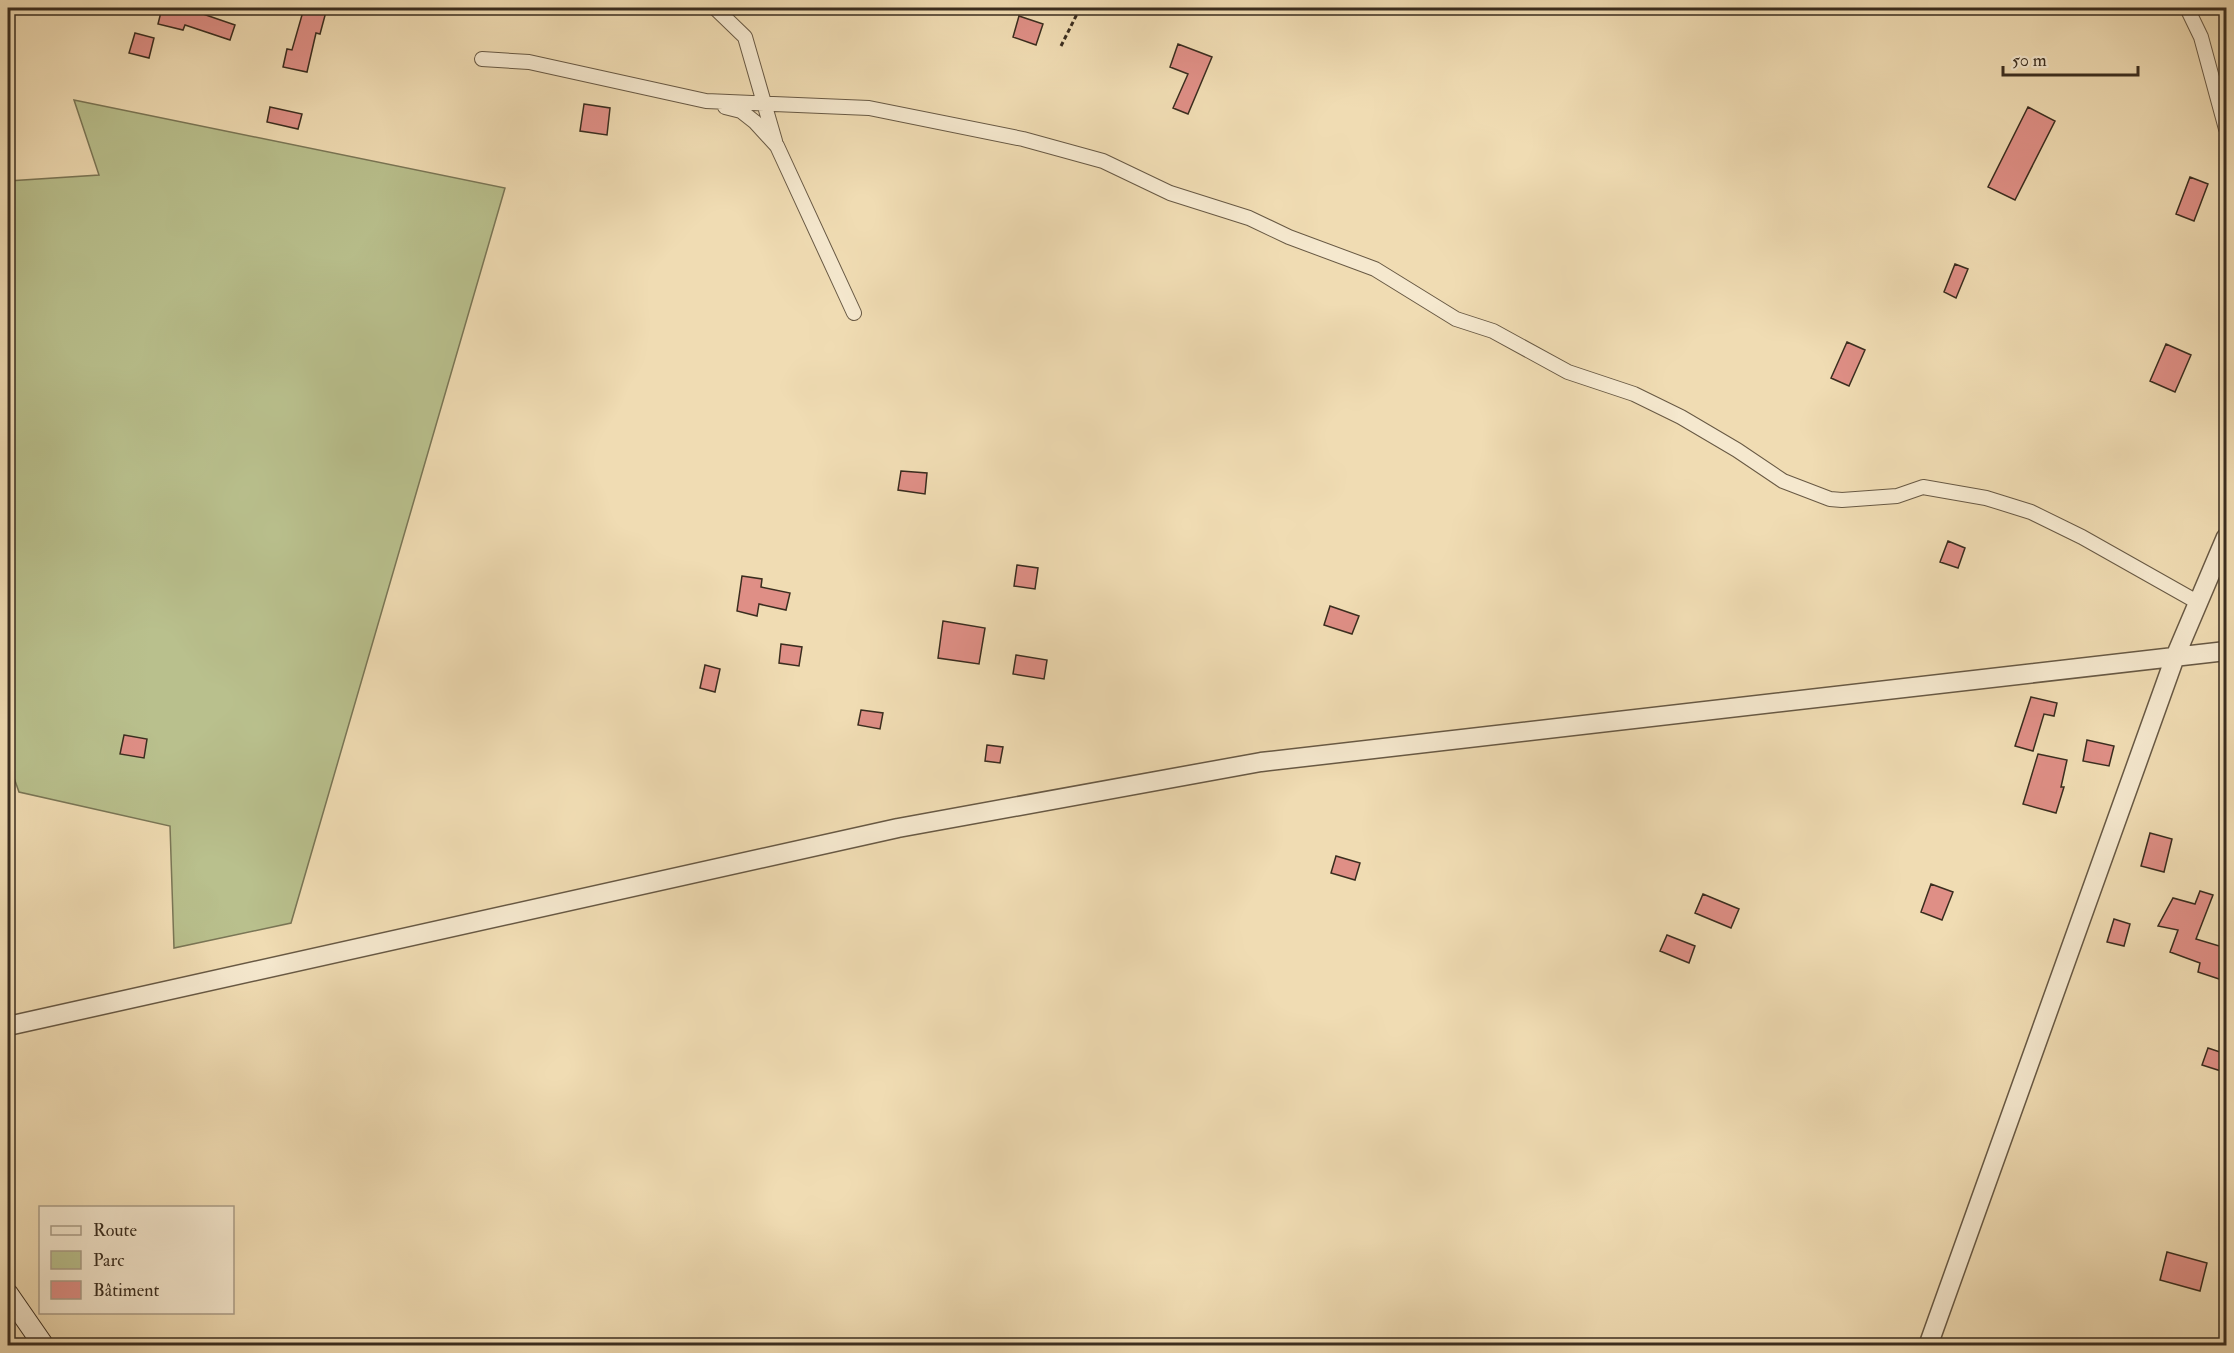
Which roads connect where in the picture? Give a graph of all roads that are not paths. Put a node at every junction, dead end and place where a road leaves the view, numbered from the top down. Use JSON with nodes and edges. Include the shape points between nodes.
{"nodes":[{"id":1,"x":715,"y":8,"type":"edge"},
{"id":2,"x":2187,"y":8,"type":"edge"},
{"id":3,"x":482,"y":59,"type":"dead end"},
{"id":4,"x":706,"y":101,"type":"junction"},
{"id":5,"x":764,"y":103,"type":"junction"},
{"id":6,"x":2226,"y":129,"type":"edge"},
{"id":7,"x":777,"y":146,"type":"junction"},
{"id":8,"x":854,"y":313,"type":"dead end"},
{"id":9,"x":2226,"y":537,"type":"edge"},
{"id":10,"x":2199,"y":603,"type":"junction"},
{"id":11,"x":2226,"y":651,"type":"edge"},
{"id":12,"x":2175,"y":657,"type":"junction"},
{"id":13,"x":8,"y":1026,"type":"edge"},
{"id":14,"x":8,"y":1294,"type":"edge"},
{"id":15,"x":44,"y":1346,"type":"edge"},
{"id":16,"x":1928,"y":1346,"type":"edge"}],
"edges":[{"from":1,"to":5,"type":"street","via":[[745,37]]},
{"from":2,"to":6,"type":"street","via":[[2201,37]]},
{"from":3,"to":4,"type":"street","via":[[529,62]]},
{"from":4,"to":5,"type":"street"},
{"from":4,"to":7,"type":"street","via":[[741,111]]},
{"from":5,"to":7,"type":"street"},
{"from":5,"to":10,"type":"street","via":[[869,108],[1023,139],[1103,161],[1170,193],[1249,218],[1375,269],[1456,319],[1493,331],[1568,372],[1634,394],[1681,417],[1783,482],[1836,500],[1897,496],[1923,487],[1986,498],[2031,512],[2082,537]]},
{"from":7,"to":8,"type":"street"},
{"from":9,"to":10,"type":"street"},
{"from":10,"to":12,"type":"street"},
{"from":11,"to":12,"type":"street"},
{"from":12,"to":13,"type":"street","via":[[1261,762],[887,830]]},
{"from":12,"to":16,"type":"street"},
{"from":14,"to":15,"type":"main road"}]}
